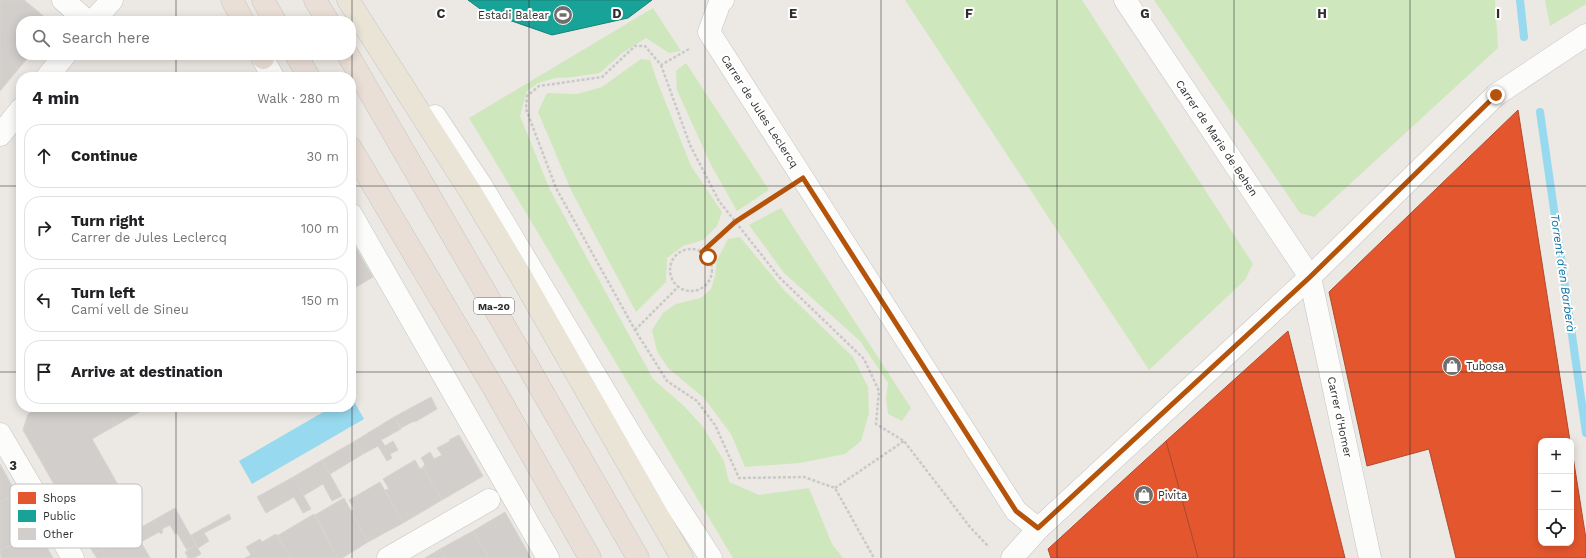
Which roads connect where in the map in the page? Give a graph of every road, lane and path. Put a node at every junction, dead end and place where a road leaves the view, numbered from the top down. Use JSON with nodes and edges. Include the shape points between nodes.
{"nodes":[{"id":1,"x":62,"y":0,"type":"edge"},
{"id":2,"x":112,"y":0,"type":"edge"},
{"id":3,"x":225,"y":0,"type":"edge"},
{"id":4,"x":232,"y":0,"type":"edge"},
{"id":5,"x":263,"y":0,"type":"edge"},
{"id":6,"x":316,"y":0,"type":"edge"},
{"id":7,"x":348,"y":0,"type":"edge"},
{"id":8,"x":353,"y":0,"type":"edge"},
{"id":9,"x":723,"y":0,"type":"edge"},
{"id":10,"x":1125,"y":0,"type":"edge"},
{"id":11,"x":81,"y":16,"type":"edge"},
{"id":12,"x":98,"y":16,"type":"edge"},
{"id":13,"x":236,"y":16,"type":"edge"},
{"id":14,"x":240,"y":16,"type":"edge"},
{"id":15,"x":272,"y":16,"type":"edge"},
{"id":16,"x":325,"y":16,"type":"edge"},
{"id":17,"x":709,"y":32,"type":"junction"},
{"id":18,"x":1586,"y":35,"type":"edge"},
{"id":19,"x":61,"y":60,"type":"edge"},
{"id":20,"x":264,"y":60,"type":"edge"},
{"id":21,"x":299,"y":60,"type":"edge"},
{"id":22,"x":351,"y":60,"type":"edge"},
{"id":23,"x":660,"y":65,"type":"junction"},
{"id":24,"x":51,"y":72,"type":"edge"},
{"id":25,"x":270,"y":72,"type":"edge"},
{"id":26,"x":306,"y":72,"type":"edge"},
{"id":27,"x":16,"y":115,"type":"edge"},
{"id":28,"x":0,"y":135,"type":"edge"},
{"id":29,"x":356,"y":156,"type":"edge"},
{"id":30,"x":803,"y":178,"type":"junction"},
{"id":31,"x":735,"y":222,"type":"junction"},
{"id":32,"x":356,"y":223,"type":"edge"},
{"id":33,"x":702,"y":252,"type":"junction"},
{"id":34,"x":1310,"y":277,"type":"junction"},
{"id":35,"x":679,"y":286,"type":"junction"},
{"id":36,"x":635,"y":330,"type":"junction"},
{"id":37,"x":0,"y":434,"type":"edge"},
{"id":38,"x":904,"y":441,"type":"junction"},
{"id":39,"x":29,"y":484,"type":"edge"},
{"id":40,"x":835,"y":488,"type":"junction"},
{"id":41,"x":489,"y":500,"type":"dead end"},
{"id":42,"x":1038,"y":528,"type":"junction"},
{"id":43,"x":67,"y":548,"type":"edge"},
{"id":44,"x":1011,"y":555,"type":"edge"},
{"id":45,"x":73,"y":558,"type":"edge"},
{"id":46,"x":388,"y":558,"type":"edge"},
{"id":47,"x":548,"y":558,"type":"edge"},
{"id":48,"x":590,"y":558,"type":"edge"},
{"id":49,"x":638,"y":558,"type":"edge"},
{"id":50,"x":682,"y":558,"type":"edge"},
{"id":51,"x":710,"y":558,"type":"edge"},
{"id":52,"x":874,"y":558,"type":"edge"},
{"id":53,"x":1370,"y":558,"type":"edge"}],
"edges":[{"from":1,"to":11,"type":"street"},
{"from":2,"to":12,"type":"street"},
{"from":3,"to":13,"type":"street"},
{"from":4,"to":14,"type":"highway"},
{"from":5,"to":15,"type":"highway"},
{"from":6,"to":16,"type":"highway"},
{"from":7,"to":50,"type":"main road","via":[[481,210]]},
{"from":8,"to":51,"type":"street","via":[[481,185],[634,440]]},
{"from":9,"to":17,"type":"street"},
{"from":10,"to":34,"type":"street","name":"Carrer de Marie de Behen"},
{"from":17,"to":23,"type":"path","via":[[690,48]]},
{"from":17,"to":30,"type":"street","name":"Carrer de Jules Leclercq"},
{"from":18,"to":34,"type":"street","via":[[1496,95]]},
{"from":19,"to":24,"type":"street"},
{"from":20,"to":25,"type":"street"},
{"from":21,"to":26,"type":"highway"},
{"from":22,"to":49,"type":"highway","number":"Ma-20"},
{"from":23,"to":31,"type":"path","via":[[690,145],[719,201]]},
{"from":23,"to":36,"type":"path","via":[[646,46],[635,46],[602,77],[539,86],[527,96],[526,109],[556,188]]},
{"from":27,"to":28,"type":"street"},
{"from":29,"to":48,"type":"highway","via":[[493,387]]},
{"from":30,"to":31,"type":"path"},
{"from":30,"to":42,"type":"street","name":"Carrer de Jules Leclercq","via":[[1016,511]]},
{"from":31,"to":33,"type":"path"},
{"from":31,"to":38,"type":"path","via":[[779,277],[864,360],[879,392],[876,424]]},
{"from":32,"to":47,"type":"street"},
{"from":33,"to":35,"type":"path","via":[[696,249],[677,254],[670,266],[670,273],[672,280]]},
{"from":33,"to":35,"type":"path","via":[[708,257],[712,270],[708,283],[703,288],[689,291]]},
{"from":34,"to":42,"type":"street"},
{"from":34,"to":53,"type":"street","name":"Carrer d'Homer"},
{"from":35,"to":36,"type":"path"},
{"from":36,"to":40,"type":"path","via":[[667,381],[697,402],[715,425],[739,478],[804,477]]},
{"from":37,"to":39,"type":"street"},
{"from":38,"to":40,"type":"path"},
{"from":38,"to":44,"type":"path","via":[[970,527]]},
{"from":40,"to":52,"type":"path"},
{"from":41,"to":46,"type":"street"},
{"from":42,"to":44,"type":"street"},
{"from":43,"to":45,"type":"street"}]}
